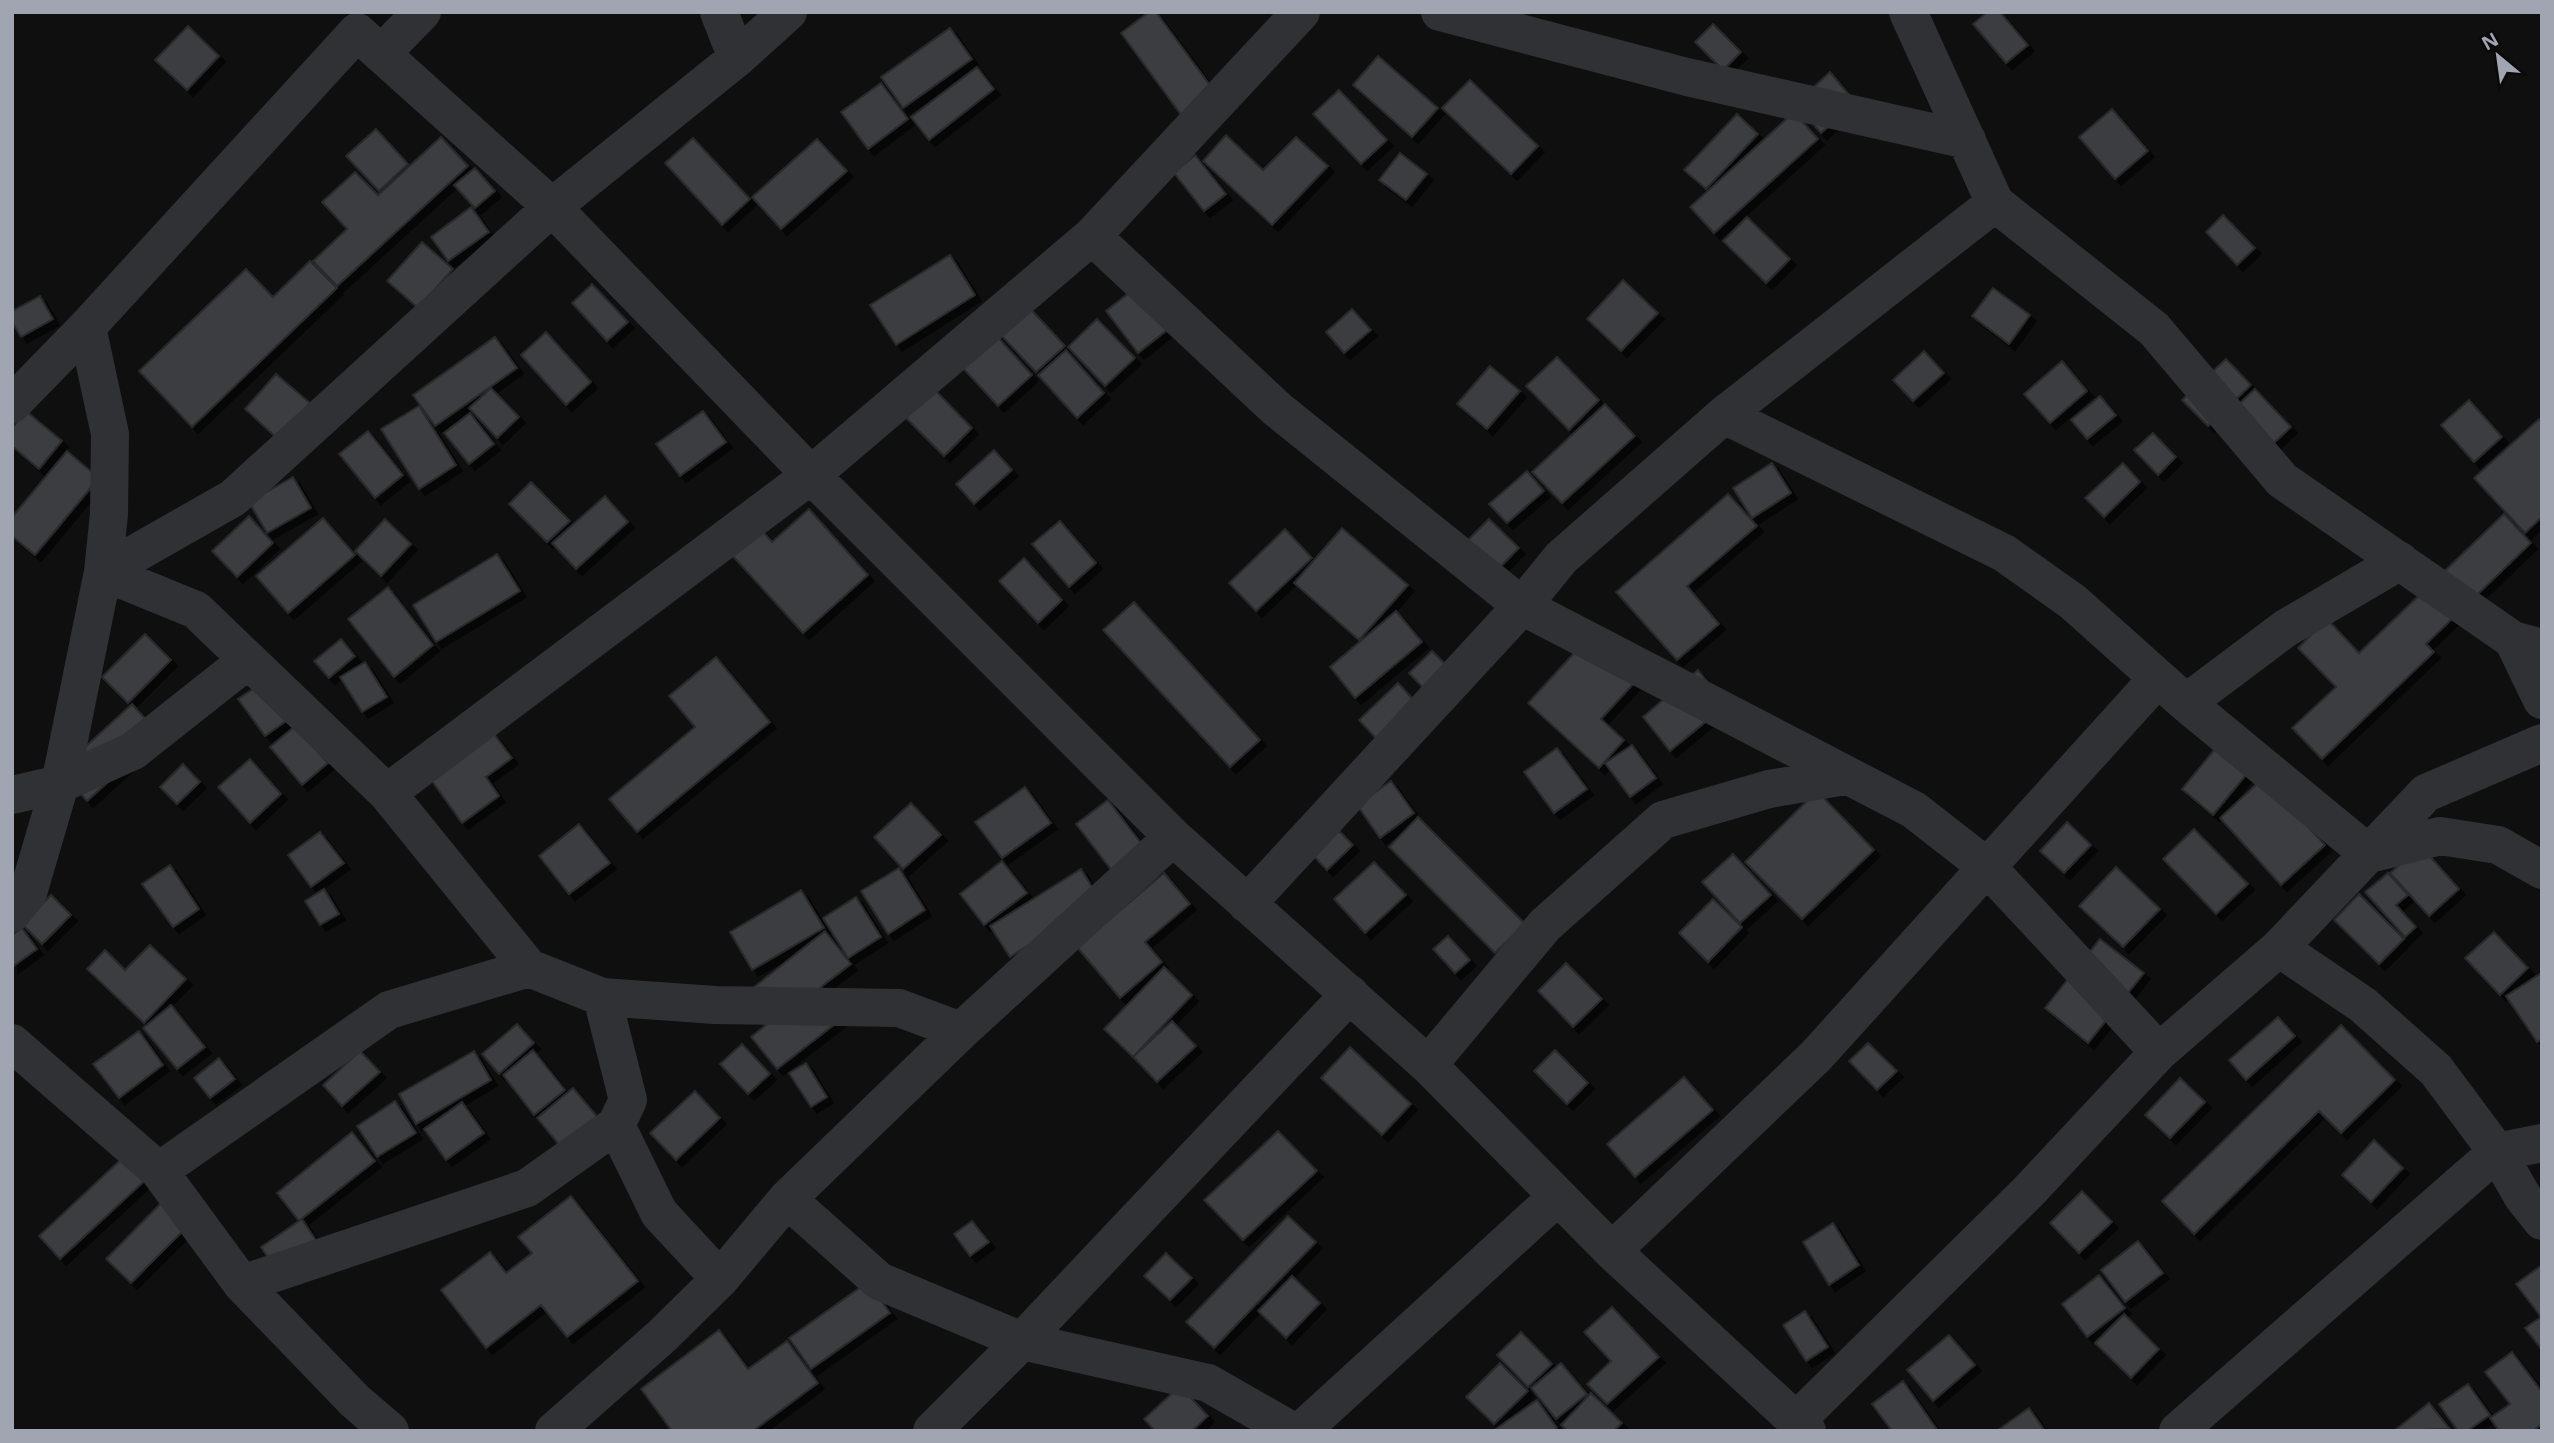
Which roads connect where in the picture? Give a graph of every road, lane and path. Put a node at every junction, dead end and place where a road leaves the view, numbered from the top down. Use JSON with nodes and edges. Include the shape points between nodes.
{"nodes":[{"id":1,"x":422,"y":12,"type":"edge"},
{"id":2,"x":719,"y":12,"type":"edge"},
{"id":3,"x":788,"y":12,"type":"edge"},
{"id":4,"x":1301,"y":12,"type":"edge"},
{"id":5,"x":1440,"y":12,"type":"edge"},
{"id":6,"x":1908,"y":12,"type":"edge"},
{"id":7,"x":381,"y":54,"type":"junction"},
{"id":8,"x":737,"y":58,"type":"junction"},
{"id":9,"x":1967,"y":140,"type":"junction"},
{"id":10,"x":1995,"y":202,"type":"junction"},
{"id":11,"x":552,"y":207,"type":"junction"},
{"id":12,"x":1092,"y":236,"type":"junction"},
{"id":13,"x":86,"y":327,"type":"junction"},
{"id":14,"x":12,"y":404,"type":"edge"},
{"id":15,"x":1724,"y":415,"type":"junction"},
{"id":16,"x":811,"y":475,"type":"junction"},
{"id":17,"x":2400,"y":561,"type":"junction"},
{"id":18,"x":103,"y":572,"type":"junction"},
{"id":19,"x":1522,"y":606,"type":"junction"},
{"id":20,"x":2528,"y":644,"type":"edge"},
{"id":21,"x":248,"y":660,"type":"junction"},
{"id":22,"x":2172,"y":691,"type":"junction"},
{"id":23,"x":2542,"y":700,"type":"edge"},
{"id":24,"x":2542,"y":743,"type":"edge"},
{"id":25,"x":1844,"y":776,"type":"junction"},
{"id":26,"x":60,"y":784,"type":"junction"},
{"id":27,"x":387,"y":793,"type":"junction"},
{"id":28,"x":12,"y":795,"type":"edge"},
{"id":29,"x":1172,"y":838,"type":"junction"},
{"id":30,"x":2369,"y":853,"type":"junction"},
{"id":31,"x":1987,"y":867,"type":"junction"},
{"id":32,"x":2542,"y":870,"type":"edge"},
{"id":33,"x":1247,"y":904,"type":"junction"},
{"id":34,"x":12,"y":913,"type":"edge"},
{"id":35,"x":2279,"y":947,"type":"junction"},
{"id":36,"x":529,"y":968,"type":"junction"},
{"id":37,"x":1350,"y":994,"type":"junction"},
{"id":38,"x":602,"y":997,"type":"junction"},
{"id":39,"x":961,"y":1031,"type":"junction"},
{"id":40,"x":12,"y":1043,"type":"edge"},
{"id":41,"x":2160,"y":1052,"type":"junction"},
{"id":42,"x":1428,"y":1065,"type":"junction"},
{"id":43,"x":616,"y":1125,"type":"junction"},
{"id":44,"x":2542,"y":1143,"type":"edge"},
{"id":45,"x":2497,"y":1152,"type":"junction"},
{"id":46,"x":159,"y":1171,"type":"junction"},
{"id":47,"x":1557,"y":1197,"type":"junction"},
{"id":48,"x":787,"y":1199,"type":"junction"},
{"id":49,"x":2542,"y":1221,"type":"edge"},
{"id":50,"x":1612,"y":1251,"type":"junction"},
{"id":51,"x":720,"y":1279,"type":"junction"},
{"id":52,"x":242,"y":1284,"type":"junction"},
{"id":53,"x":1023,"y":1342,"type":"junction"},
{"id":54,"x":1802,"y":1426,"type":"edge"},
{"id":55,"x":390,"y":1431,"type":"edge"},
{"id":56,"x":554,"y":1431,"type":"edge"},
{"id":57,"x":932,"y":1431,"type":"edge"},
{"id":58,"x":1292,"y":1431,"type":"edge"},
{"id":59,"x":1301,"y":1431,"type":"edge"},
{"id":60,"x":2178,"y":1431,"type":"edge"}],
"edges":[{"from":1,"to":7,"type":"street"},
{"from":2,"to":8,"type":"street"},
{"from":3,"to":8,"type":"street"},
{"from":4,"to":12,"type":"street"},
{"from":5,"to":9,"type":"street","via":[[1687,77]]},
{"from":6,"to":9,"type":"street"},
{"from":7,"to":11,"type":"street"},
{"from":7,"to":13,"type":"street","via":[[357,32]]},
{"from":8,"to":11,"type":"street"},
{"from":9,"to":10,"type":"street"},
{"from":10,"to":15,"type":"street"},
{"from":10,"to":17,"type":"street","via":[[2154,329],[2282,480]]},
{"from":11,"to":16,"type":"street"},
{"from":11,"to":18,"type":"street","via":[[233,498]]},
{"from":12,"to":16,"type":"street"},
{"from":12,"to":19,"type":"street","via":[[1277,409]]},
{"from":13,"to":14,"type":"street"},
{"from":13,"to":18,"type":"street","via":[[110,434]]},
{"from":15,"to":19,"type":"street","via":[[1561,558]]},
{"from":15,"to":22,"type":"street","via":[[2004,553],[2073,602]]},
{"from":16,"to":27,"type":"street"},
{"from":16,"to":29,"type":"street"},
{"from":17,"to":20,"type":"street"},
{"from":17,"to":22,"type":"street"},
{"from":18,"to":21,"type":"street","via":[[196,610]]},
{"from":18,"to":26,"type":"street"},
{"from":19,"to":25,"type":"street"},
{"from":19,"to":33,"type":"street"},
{"from":20,"to":23,"type":"street"},
{"from":21,"to":26,"type":"street","via":[[134,751]]},
{"from":21,"to":27,"type":"street"},
{"from":22,"to":30,"type":"street"},
{"from":22,"to":31,"type":"street"},
{"from":24,"to":30,"type":"street","via":[[2426,793]]},
{"from":25,"to":31,"type":"street","via":[[1914,810]]},
{"from":25,"to":42,"type":"street","via":[[1769,789],[1663,821],[1545,925]]},
{"from":26,"to":28,"type":"street"},
{"from":26,"to":34,"type":"street","via":[[29,893]]},
{"from":27,"to":36,"type":"street"},
{"from":29,"to":33,"type":"street"},
{"from":29,"to":39,"type":"street"},
{"from":30,"to":32,"type":"street","via":[[2440,836],[2498,845]]},
{"from":30,"to":35,"type":"street"},
{"from":31,"to":41,"type":"street"},
{"from":31,"to":50,"type":"street","via":[[1816,1056]]},
{"from":33,"to":37,"type":"street"},
{"from":35,"to":41,"type":"street"},
{"from":35,"to":45,"type":"street","via":[[2363,1005],[2436,1070]]},
{"from":36,"to":38,"type":"street"},
{"from":36,"to":46,"type":"street","via":[[390,1010]]},
{"from":37,"to":42,"type":"street"},
{"from":37,"to":53,"type":"street"},
{"from":38,"to":39,"type":"street","via":[[715,1005],[899,1008]]},
{"from":38,"to":43,"type":"street","via":[[628,1100]]},
{"from":39,"to":48,"type":"street"},
{"from":40,"to":46,"type":"street"},
{"from":41,"to":54,"type":"street"},
{"from":42,"to":47,"type":"street"},
{"from":43,"to":51,"type":"street","via":[[659,1213]]},
{"from":43,"to":52,"type":"street","via":[[527,1188]]},
{"from":44,"to":45,"type":"street"},
{"from":45,"to":49,"type":"street"},
{"from":45,"to":60,"type":"street"},
{"from":46,"to":52,"type":"street"},
{"from":47,"to":50,"type":"street"},
{"from":47,"to":59,"type":"street"},
{"from":48,"to":51,"type":"street"},
{"from":48,"to":53,"type":"street","via":[[879,1281]]},
{"from":50,"to":54,"type":"street"},
{"from":51,"to":56,"type":"street"},
{"from":52,"to":55,"type":"street"},
{"from":53,"to":57,"type":"street"},
{"from":53,"to":58,"type":"street","via":[[1208,1384]]}]}
